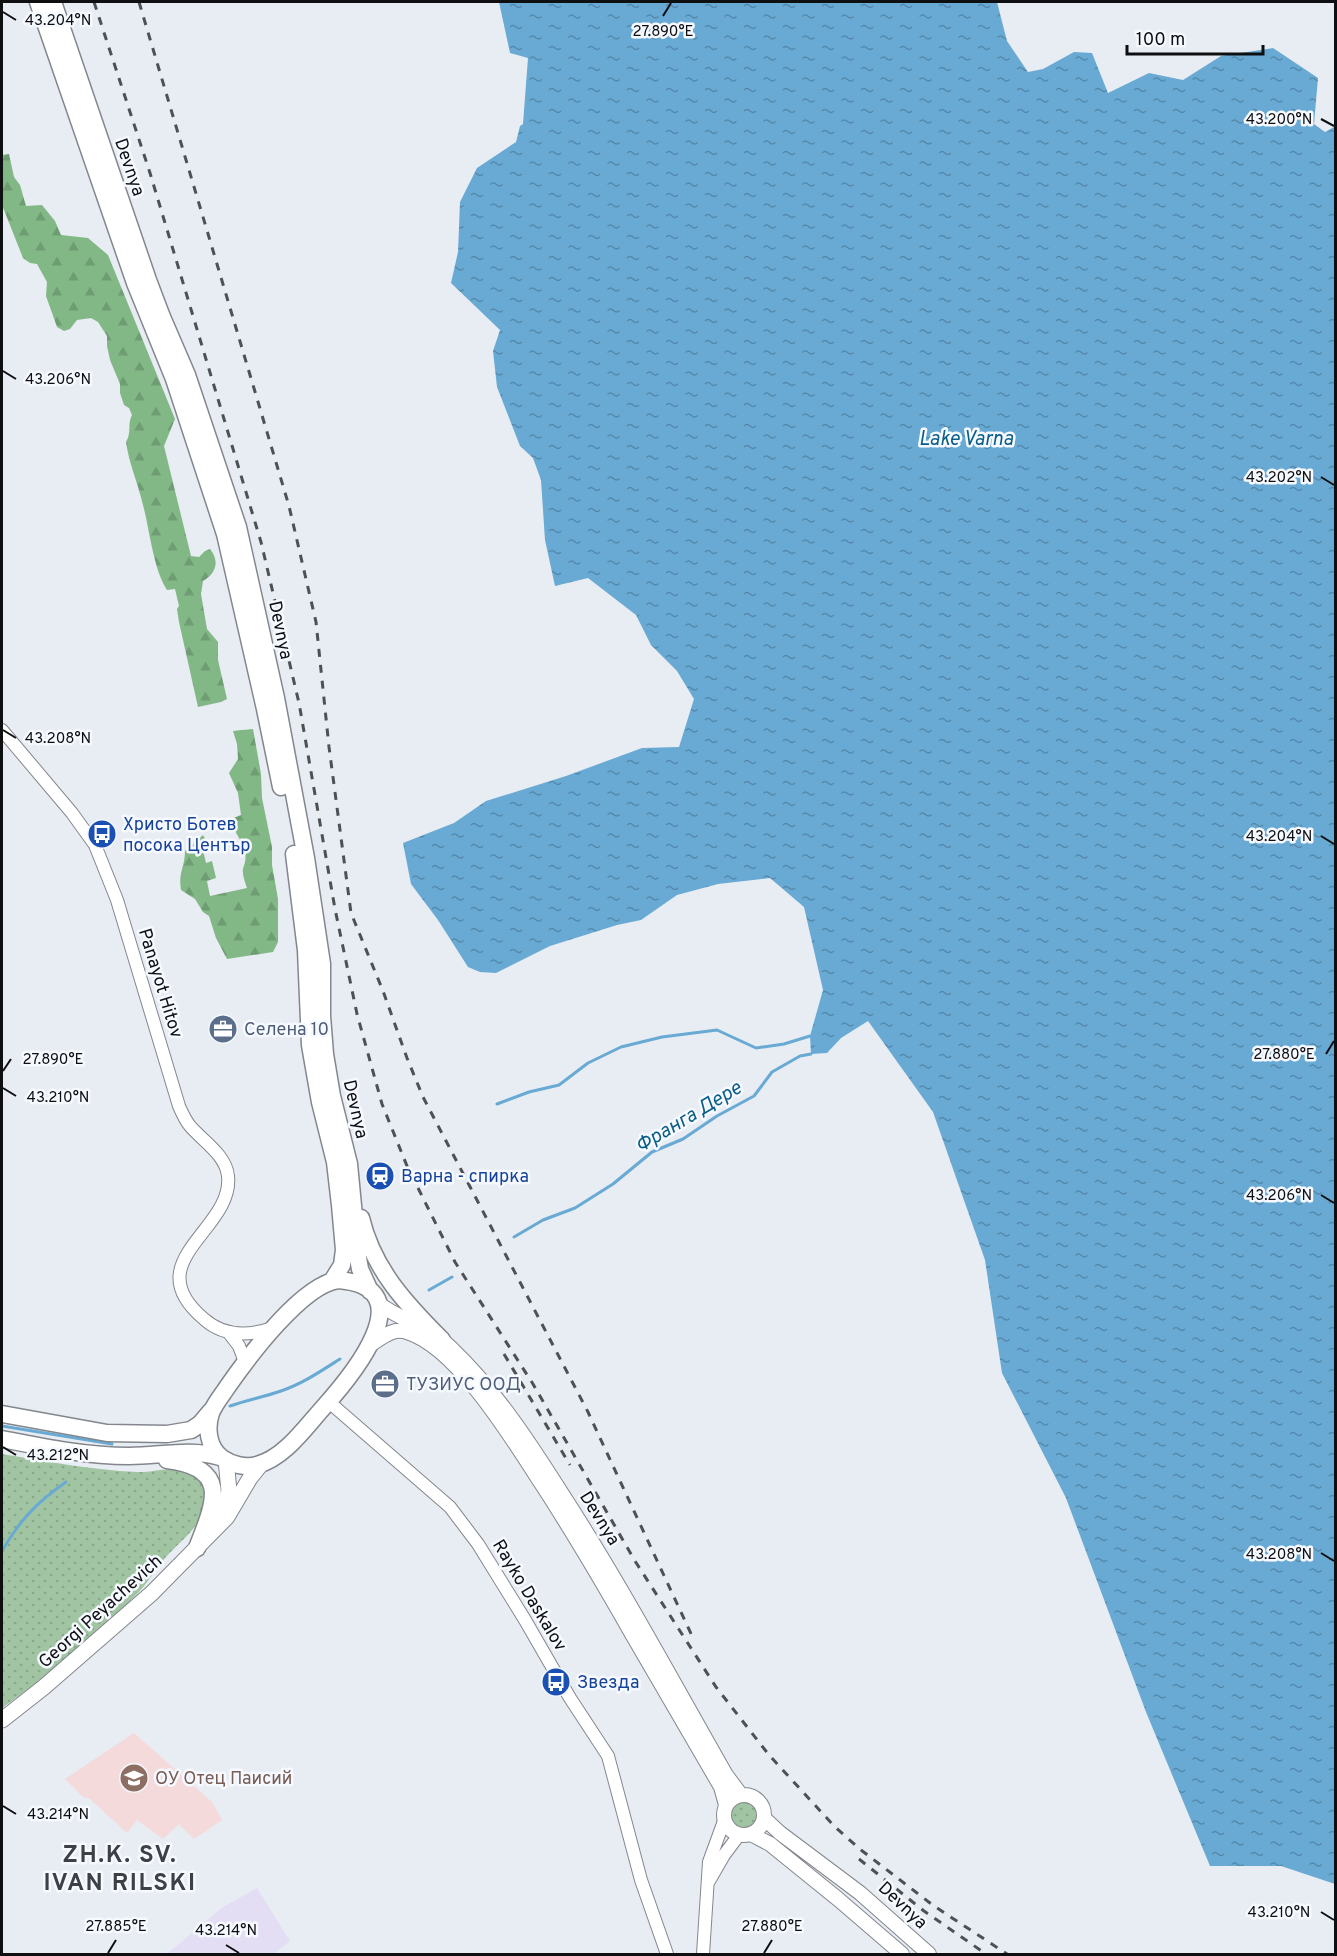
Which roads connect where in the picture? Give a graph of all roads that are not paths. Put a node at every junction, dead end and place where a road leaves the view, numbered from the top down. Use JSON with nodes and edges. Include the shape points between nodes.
{"nodes":[{"id":1,"x":38,"y":2,"type":"edge"},
{"id":2,"x":53,"y":2,"type":"edge"},
{"id":3,"x":2,"y":730,"type":"edge"},
{"id":4,"x":352,"y":1180,"type":"junction"},
{"id":5,"x":332,"y":1281,"type":"junction"},
{"id":6,"x":375,"y":1298,"type":"junction"},
{"id":7,"x":275,"y":1327,"type":"junction"},
{"id":8,"x":229,"y":1333,"type":"junction"},
{"id":9,"x":442,"y":1340,"type":"junction"},
{"id":10,"x":370,"y":1345,"type":"junction"},
{"id":11,"x":245,"y":1362,"type":"junction"},
{"id":12,"x":329,"y":1402,"type":"junction"},
{"id":13,"x":212,"y":1411,"type":"junction"},
{"id":14,"x":2,"y":1414,"type":"edge"},
{"id":15,"x":2,"y":1439,"type":"edge"},
{"id":16,"x":136,"y":1456,"type":"junction"},
{"id":17,"x":223,"y":1459,"type":"junction"},
{"id":18,"x":262,"y":1463,"type":"junction"},
{"id":19,"x":219,"y":1526,"type":"junction"},
{"id":20,"x":197,"y":1548,"type":"junction"},
{"id":21,"x":2,"y":1720,"type":"edge"},
{"id":22,"x":741,"y":1795,"type":"junction"},
{"id":23,"x":726,"y":1805,"type":"junction"},
{"id":24,"x":765,"y":1819,"type":"junction"},
{"id":25,"x":724,"y":1821,"type":"junction"},
{"id":26,"x":745,"y":1835,"type":"junction"},
{"id":27,"x":709,"y":1882,"type":"junction"},
{"id":28,"x":667,"y":1954,"type":"edge"},
{"id":29,"x":704,"y":1954,"type":"edge"},
{"id":30,"x":902,"y":1954,"type":"edge"},
{"id":31,"x":929,"y":1954,"type":"edge"}],
"edges":[{"from":1,"to":5,"type":"highway","name":"Devnya","via":[[135,283],[174,379],[225,534],[263,699],[294,854],[307,960],[310,1045],[339,1194],[344,1250],[342,1265]]},
{"from":2,"to":4,"type":"highway","name":"Devnya","via":[[238,527],[306,858],[322,964],[325,1054]]},
{"from":3,"to":8,"type":"street","name":"Panayot Hitov","via":[[95,845],[117,900],[183,1116],[226,1166],[226,1196],[185,1256],[180,1278],[185,1298],[198,1314]]},
{"from":4,"to":6,"type":"highway","name":"Devnya","via":[[360,1269]]},
{"from":4,"to":9,"type":"highway","via":[[365,1232],[380,1267],[410,1308]]},
{"from":5,"to":6,"type":"highway","via":[[358,1283]]},
{"from":5,"to":7,"type":"highway","via":[[307,1296]]},
{"from":6,"to":9,"type":"main road","name":"Devnya","via":[[391,1312]]},
{"from":6,"to":10,"type":"highway","via":[[381,1313]]},
{"from":7,"to":8,"type":"street","via":[[250,1334]]},
{"from":7,"to":11,"type":"highway"},
{"from":8,"to":11,"type":"street"},
{"from":9,"to":22,"type":"main road","name":"Devnya","via":[[482,1381],[531,1445],[595,1545]]},
{"from":10,"to":12,"type":"highway"},
{"from":10,"to":23,"type":"main road","name":"Devnya","via":[[393,1332],[414,1335],[441,1353],[483,1399],[583,1548],[721,1787]]},
{"from":11,"to":13,"type":"highway"},
{"from":12,"to":18,"type":"highway","via":[[277,1455]]},
{"from":12,"to":28,"type":"street","name":"Rayko Daskalov","via":[[450,1507],[525,1620],[608,1756],[641,1880]]},
{"from":13,"to":14,"type":"highway","via":[[196,1427],[167,1434],[107,1433]]},
{"from":13,"to":17,"type":"highway","via":[[209,1439]]},
{"from":15,"to":16,"type":"highway"},
{"from":16,"to":17,"type":"highway","via":[[200,1452]]},
{"from":16,"to":20,"type":"highway","via":[[189,1463],[209,1479],[214,1491],[213,1505]]},
{"from":17,"to":18,"type":"highway","via":[[249,1466]]},
{"from":17,"to":19,"type":"main road","name":"Georgi Peyachevich","via":[[229,1491]]},
{"from":18,"to":19,"type":"main road","name":"Georgi Peyachevich"},
{"from":19,"to":20,"type":"main road","name":"Georgi Peyachevich"},
{"from":20,"to":21,"type":"main road","name":"Georgi Peyachevich","via":[[124,1618]]},
{"from":22,"to":23,"type":"main road"},
{"from":22,"to":24,"type":"main road","via":[[756,1798]]},
{"from":23,"to":25,"type":"main road"},
{"from":24,"to":26,"type":"main road","via":[[758,1831]]},
{"from":24,"to":31,"type":"main road","name":"Devnya","via":[[860,1893]]},
{"from":25,"to":26,"type":"main road","via":[[727,1827]]},
{"from":25,"to":27,"type":"street","via":[[710,1855]]},
{"from":26,"to":27,"type":"street","via":[[724,1855]]},
{"from":26,"to":30,"type":"main road","name":"Devnya","via":[[770,1844]]},
{"from":27,"to":29,"type":"street"}]}
